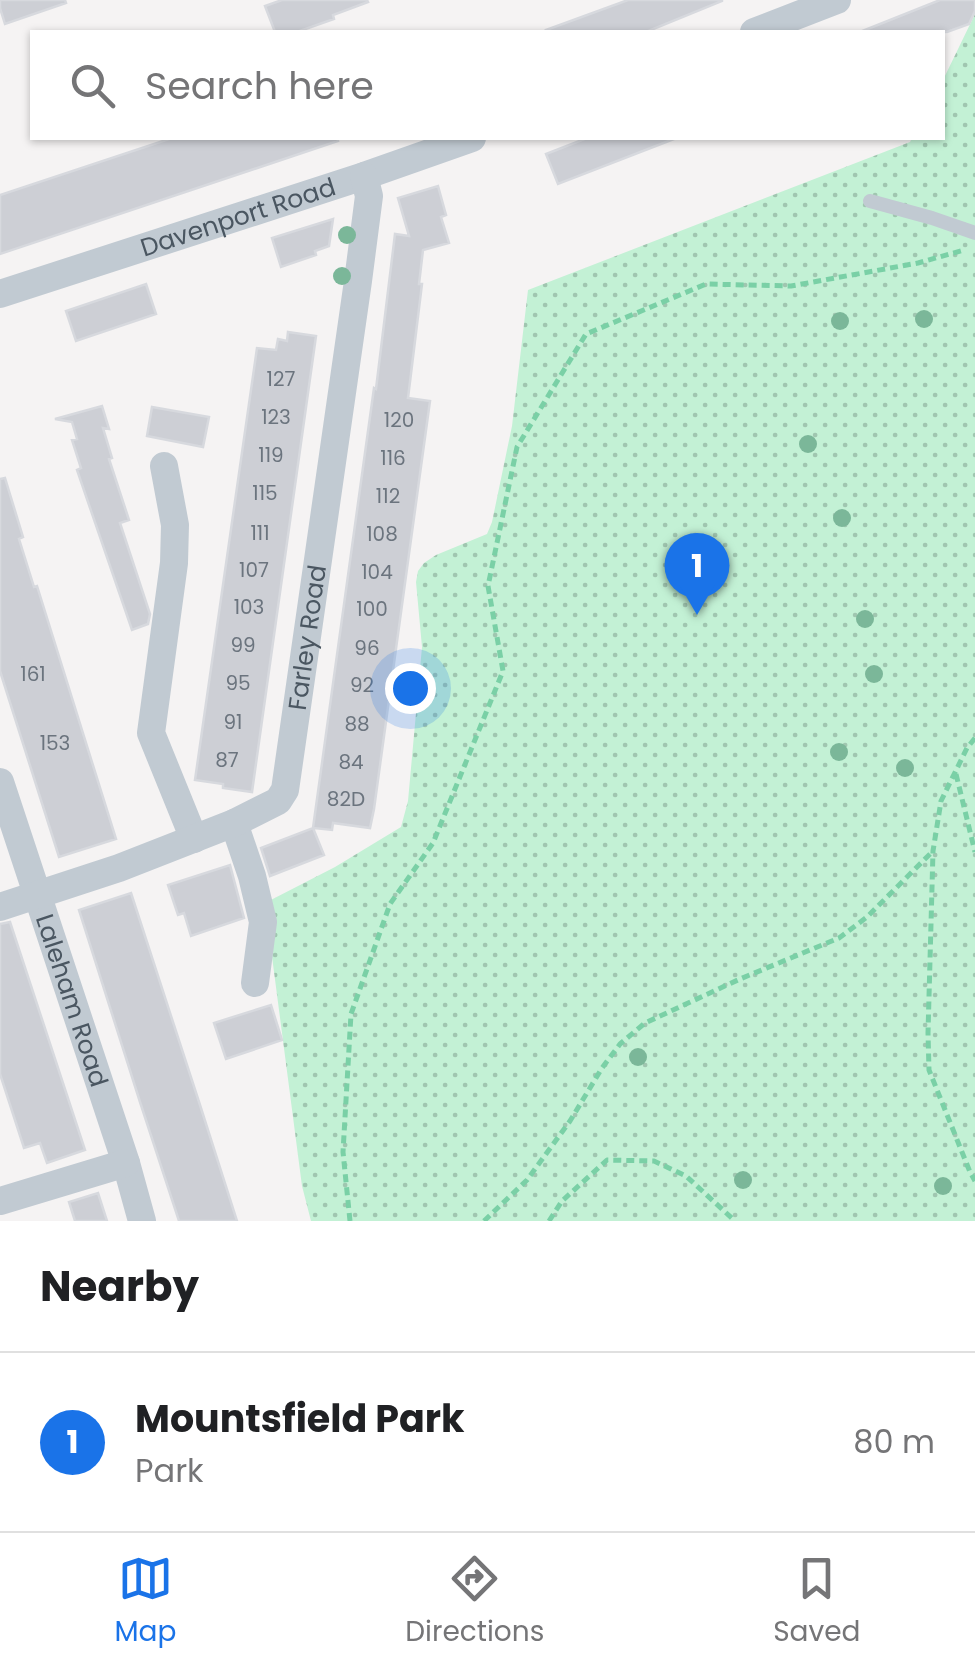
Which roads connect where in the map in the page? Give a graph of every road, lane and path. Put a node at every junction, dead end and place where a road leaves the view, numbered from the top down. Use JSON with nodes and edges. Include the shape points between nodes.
{"nodes":[{"id":1,"x":837,"y":0,"type":"edge"},
{"id":2,"x":759,"y":30,"type":"edge"},
{"id":3,"x":466,"y":140,"type":"edge"},
{"id":4,"x":364,"y":176,"type":"junction"},
{"id":5,"x":870,"y":202,"type":"dead end"},
{"id":6,"x":975,"y":233,"type":"edge"},
{"id":7,"x":975,"y":246,"type":"edge"},
{"id":8,"x":0,"y":294,"type":"edge"},
{"id":9,"x":164,"y":466,"type":"dead end"},
{"id":10,"x":975,"y":738,"type":"edge"},
{"id":11,"x":955,"y":771,"type":"junction"},
{"id":12,"x":0,"y":782,"type":"edge"},
{"id":13,"x":234,"y":824,"type":"junction"},
{"id":14,"x":194,"y":839,"type":"junction"},
{"id":15,"x":933,"y":851,"type":"junction"},
{"id":16,"x":975,"y":852,"type":"edge"},
{"id":17,"x":37,"y":894,"type":"junction"},
{"id":18,"x":0,"y":906,"type":"edge"},
{"id":19,"x":255,"y":983,"type":"dead end"},
{"id":20,"x":126,"y":1163,"type":"junction"},
{"id":21,"x":975,"y":1181,"type":"edge"},
{"id":22,"x":0,"y":1202,"type":"edge"},
{"id":23,"x":142,"y":1221,"type":"edge"},
{"id":24,"x":350,"y":1221,"type":"edge"},
{"id":25,"x":484,"y":1221,"type":"edge"},
{"id":26,"x":549,"y":1221,"type":"edge"},
{"id":27,"x":735,"y":1221,"type":"edge"}],
"edges":[{"from":1,"to":2,"type":"street"},
{"from":3,"to":4,"type":"street","name":"Davenport Road"},
{"from":4,"to":8,"type":"street","name":"Davenport Road"},
{"from":4,"to":13,"type":"street","name":"Farley Road","via":[[366,213],[285,790],[278,802]]},
{"from":5,"to":6,"type":"lane"},
{"from":7,"to":24,"type":"path","via":[[790,286],[706,284],[586,334],[517,447],[488,586],[503,671],[434,844],[390,904],[352,1014],[342,1152]]},
{"from":9,"to":14,"type":"street","via":[[174,563],[151,733]]},
{"from":10,"to":11,"type":"path"},
{"from":11,"to":15,"type":"path","via":[[941,801]]},
{"from":11,"to":16,"type":"path"},
{"from":12,"to":17,"type":"street","name":"Laleham Road"},
{"from":13,"to":14,"type":"street","name":"Farley Road"},
{"from":13,"to":19,"type":"street","via":[[263,922]]},
{"from":14,"to":17,"type":"street","name":"Farley Road"},
{"from":15,"to":21,"type":"path","via":[[930,1070]]},
{"from":15,"to":25,"type":"path","via":[[838,938],[645,1023],[620,1044],[526,1180]]},
{"from":17,"to":18,"type":"street","name":"Farley Road"},
{"from":17,"to":20,"type":"street","name":"Laleham Road"},
{"from":20,"to":22,"type":"street"},
{"from":20,"to":23,"type":"street","name":"Laleham Road"},
{"from":26,"to":27,"type":"path","via":[[607,1160],[654,1161],[686,1176]]}]}
